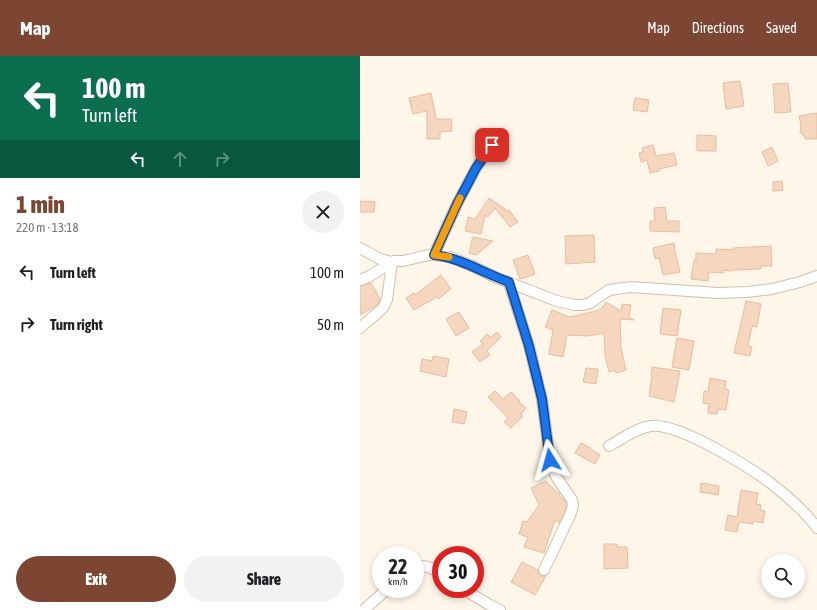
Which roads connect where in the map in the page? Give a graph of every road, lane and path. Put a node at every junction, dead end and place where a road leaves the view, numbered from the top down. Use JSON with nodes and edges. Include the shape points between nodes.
{"nodes":[{"id":1,"x":498,"y":135,"type":"dead end"},
{"id":2,"x":360,"y":248,"type":"edge"},
{"id":3,"x":434,"y":255,"type":"junction"},
{"id":4,"x":392,"y":262,"type":"junction"},
{"id":5,"x":817,"y":276,"type":"edge"},
{"id":6,"x":360,"y":280,"type":"edge"},
{"id":7,"x":509,"y":282,"type":"junction"},
{"id":8,"x":360,"y":328,"type":"edge"},
{"id":9,"x":610,"y":446,"type":"dead end"},
{"id":10,"x":817,"y":528,"type":"edge"},
{"id":11,"x":544,"y":570,"type":"dead end"},
{"id":12,"x":377,"y":598,"type":"edge"},
{"id":13,"x":478,"y":598,"type":"edge"},
{"id":14,"x":364,"y":610,"type":"edge"},
{"id":15,"x":500,"y":610,"type":"edge"}],
"edges":[{"from":1,"to":3,"type":"street","via":[[476,168]]},
{"from":2,"to":4,"type":"street","via":[[380,259]]},
{"from":3,"to":4,"type":"street"},
{"from":3,"to":7,"type":"street","via":[[450,257]]},
{"from":4,"to":6,"type":"street"},
{"from":4,"to":8,"type":"street","via":[[385,306]]},
{"from":5,"to":7,"type":"street","via":[[772,289],[747,292],[718,293],[631,287],[610,290],[583,305],[565,303]]},
{"from":7,"to":11,"type":"street","via":[[542,399],[552,467],[573,502],[571,513]]},
{"from":9,"to":10,"type":"street","via":[[650,426],[663,427],[687,435],[724,453],[777,488],[804,511]]},
{"from":12,"to":14,"type":"street"},
{"from":13,"to":15,"type":"street"}]}
